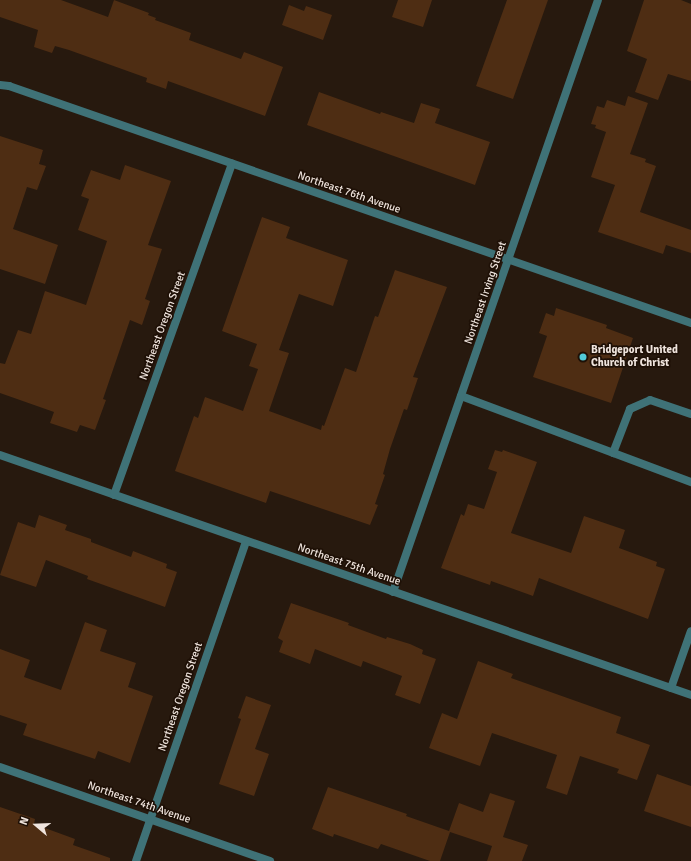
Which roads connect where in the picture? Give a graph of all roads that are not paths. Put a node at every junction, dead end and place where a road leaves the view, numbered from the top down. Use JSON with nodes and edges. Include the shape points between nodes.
{"nodes":[{"id":1,"x":598,"y":0,"type":"edge"},
{"id":2,"x":0,"y":85,"type":"edge"},
{"id":3,"x":232,"y":163,"type":"junction"},
{"id":4,"x":509,"y":261,"type":"junction"},
{"id":5,"x":691,"y":323,"type":"edge"},
{"id":6,"x":461,"y":396,"type":"junction"},
{"id":7,"x":691,"y":414,"type":"edge"},
{"id":8,"x":614,"y":453,"type":"junction"},
{"id":9,"x":0,"y":455,"type":"edge"},
{"id":10,"x":691,"y":482,"type":"edge"},
{"id":11,"x":114,"y":495,"type":"junction"},
{"id":12,"x":246,"y":541,"type":"junction"},
{"id":13,"x":393,"y":592,"type":"junction"},
{"id":14,"x":691,"y":631,"type":"edge"},
{"id":15,"x":671,"y":688,"type":"junction"},
{"id":16,"x":691,"y":695,"type":"edge"},
{"id":17,"x":0,"y":767,"type":"edge"},
{"id":18,"x":150,"y":819,"type":"junction"},
{"id":19,"x":136,"y":861,"type":"edge"},
{"id":20,"x":270,"y":861,"type":"edge"}],
"edges":[{"from":1,"to":4,"type":"street","name":"Northeast Irving Street"},
{"from":2,"to":3,"type":"street","name":"Northeast 76th Avenue"},
{"from":3,"to":4,"type":"street","name":"Northeast 76th Avenue"},
{"from":3,"to":11,"type":"street","name":"Northeast Oregon Street"},
{"from":4,"to":5,"type":"street","name":"Northeast 76th Avenue"},
{"from":4,"to":6,"type":"street","name":"Northeast Irving Street"},
{"from":6,"to":8,"type":"street"},
{"from":6,"to":13,"type":"street","name":"Northeast Irving Street"},
{"from":7,"to":8,"type":"street","via":[[650,400],[630,409]]},
{"from":8,"to":10,"type":"street"},
{"from":9,"to":11,"type":"street","name":"Northeast 75th Avenue"},
{"from":11,"to":12,"type":"street","name":"Northeast 75th Avenue"},
{"from":12,"to":13,"type":"street","name":"Northeast 75th Avenue"},
{"from":12,"to":18,"type":"street","name":"Northeast Oregon Street"},
{"from":13,"to":15,"type":"street","name":"Northeast 75th Avenue"},
{"from":14,"to":15,"type":"street"},
{"from":15,"to":16,"type":"street","name":"Northeast 75th Avenue"},
{"from":17,"to":18,"type":"street","name":"Northeast 74th Avenue"},
{"from":18,"to":19,"type":"street","name":"Northeast Oregon Street"},
{"from":18,"to":20,"type":"street","name":"Northeast 74th Avenue"}]}
